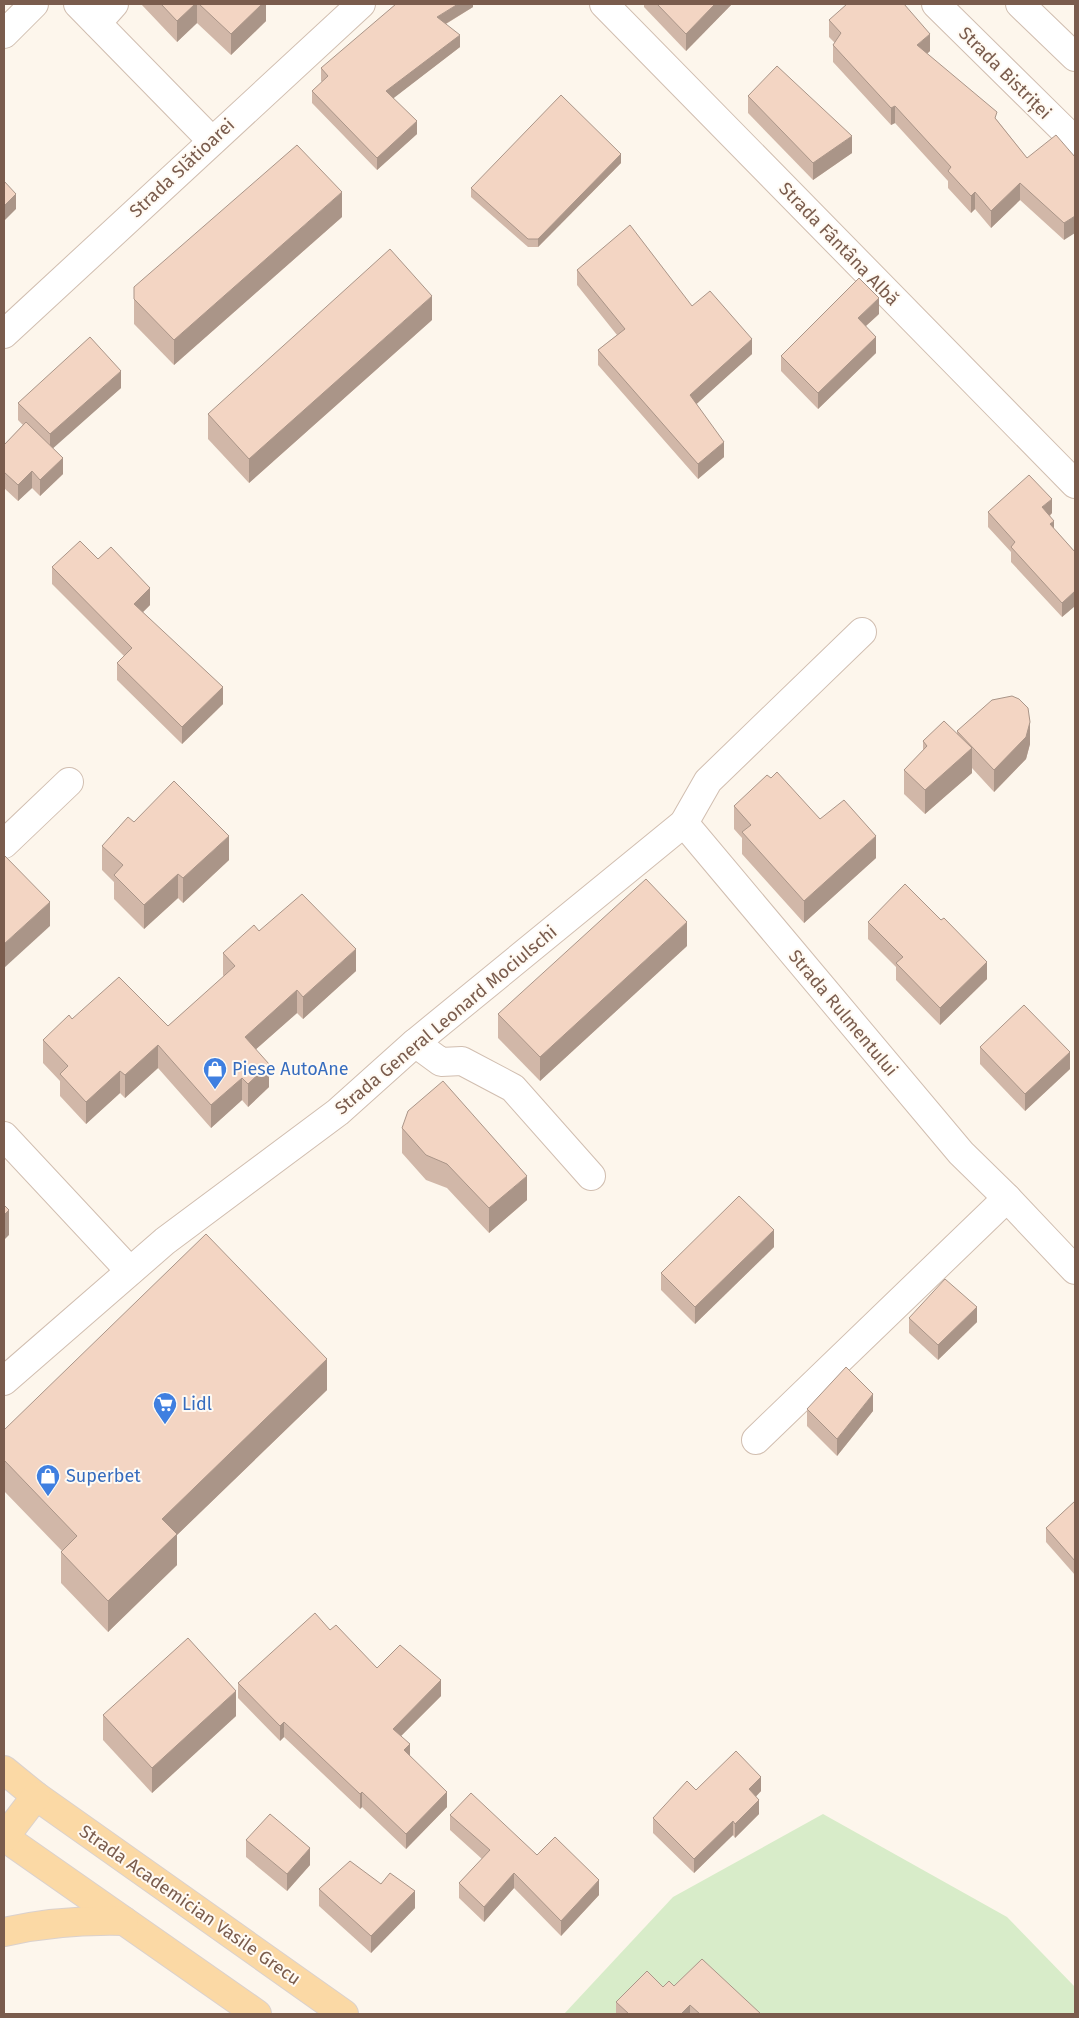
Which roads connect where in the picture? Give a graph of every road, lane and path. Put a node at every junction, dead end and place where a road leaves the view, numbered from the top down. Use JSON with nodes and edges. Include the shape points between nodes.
{"nodes":[{"id":1,"x":34,"y":4,"type":"edge"},
{"id":2,"x":78,"y":4,"type":"edge"},
{"id":3,"x":361,"y":4,"type":"edge"},
{"id":4,"x":604,"y":4,"type":"edge"},
{"id":5,"x":936,"y":4,"type":"edge"},
{"id":6,"x":1020,"y":4,"type":"edge"},
{"id":7,"x":106,"y":13,"type":"edge"},
{"id":8,"x":4,"y":34,"type":"edge"},
{"id":9,"x":1075,"y":57,"type":"edge"},
{"id":10,"x":212,"y":141,"type":"junction"},
{"id":11,"x":1075,"y":142,"type":"edge"},
{"id":12,"x":4,"y":334,"type":"edge"},
{"id":13,"x":1075,"y":484,"type":"edge"},
{"id":14,"x":862,"y":632,"type":"dead end"},
{"id":15,"x":69,"y":782,"type":"dead end"},
{"id":16,"x":684,"y":823,"type":"junction"},
{"id":17,"x":4,"y":844,"type":"edge"},
{"id":18,"x":415,"y":1043,"type":"junction"},
{"id":19,"x":4,"y":1136,"type":"edge"},
{"id":20,"x":591,"y":1176,"type":"dead end"},
{"id":21,"x":1007,"y":1198,"type":"junction"},
{"id":22,"x":1075,"y":1270,"type":"edge"},
{"id":23,"x":130,"y":1271,"type":"junction"},
{"id":24,"x":4,"y":1382,"type":"edge"},
{"id":25,"x":756,"y":1440,"type":"dead end"},
{"id":26,"x":4,"y":1770,"type":"edge"},
{"id":27,"x":36,"y":1796,"type":"junction"},
{"id":28,"x":4,"y":1837,"type":"edge"},
{"id":29,"x":124,"y":1921,"type":"junction"},
{"id":30,"x":4,"y":1932,"type":"edge"},
{"id":31,"x":257,"y":2014,"type":"edge"},
{"id":32,"x":344,"y":2014,"type":"edge"}],
"edges":[{"from":1,"to":8,"type":"street"},
{"from":2,"to":7,"type":"street"},
{"from":3,"to":10,"type":"street","name":"Strada Slătioarei"},
{"from":4,"to":13,"type":"street","name":"Strada Fântâna Albă"},
{"from":5,"to":11,"type":"street","name":"Strada Bistriței"},
{"from":6,"to":9,"type":"street"},
{"from":7,"to":10,"type":"street"},
{"from":10,"to":12,"type":"street","name":"Strada Slătioarei"},
{"from":14,"to":16,"type":"street","name":"Strada General Leonard Mociulschi","via":[[708,781]]},
{"from":15,"to":17,"type":"street"},
{"from":16,"to":18,"type":"street","name":"Strada General Leonard Mociulschi"},
{"from":16,"to":21,"type":"street","name":"Strada Rulmentului","via":[[960,1153]]},
{"from":18,"to":20,"type":"street","via":[[441,1062],[462,1061],[513,1088]]},
{"from":18,"to":23,"type":"street","name":"Strada General Leonard Mociulschi","via":[[338,1112]]},
{"from":19,"to":23,"type":"street"},
{"from":21,"to":22,"type":"street","name":"Strada Rulmentului"},
{"from":21,"to":25,"type":"street"},
{"from":23,"to":24,"type":"street","name":"Strada General Leonard Mociulschi"},
{"from":26,"to":27,"type":"main road","name":"Strada Academician Vasile Grecu"},
{"from":27,"to":28,"type":"main road"},
{"from":27,"to":32,"type":"main road","name":"Strada Academician Vasile Grecu"},
{"from":28,"to":29,"type":"main road"},
{"from":29,"to":30,"type":"main road","via":[[86,1920]]},
{"from":29,"to":31,"type":"main road"}]}
